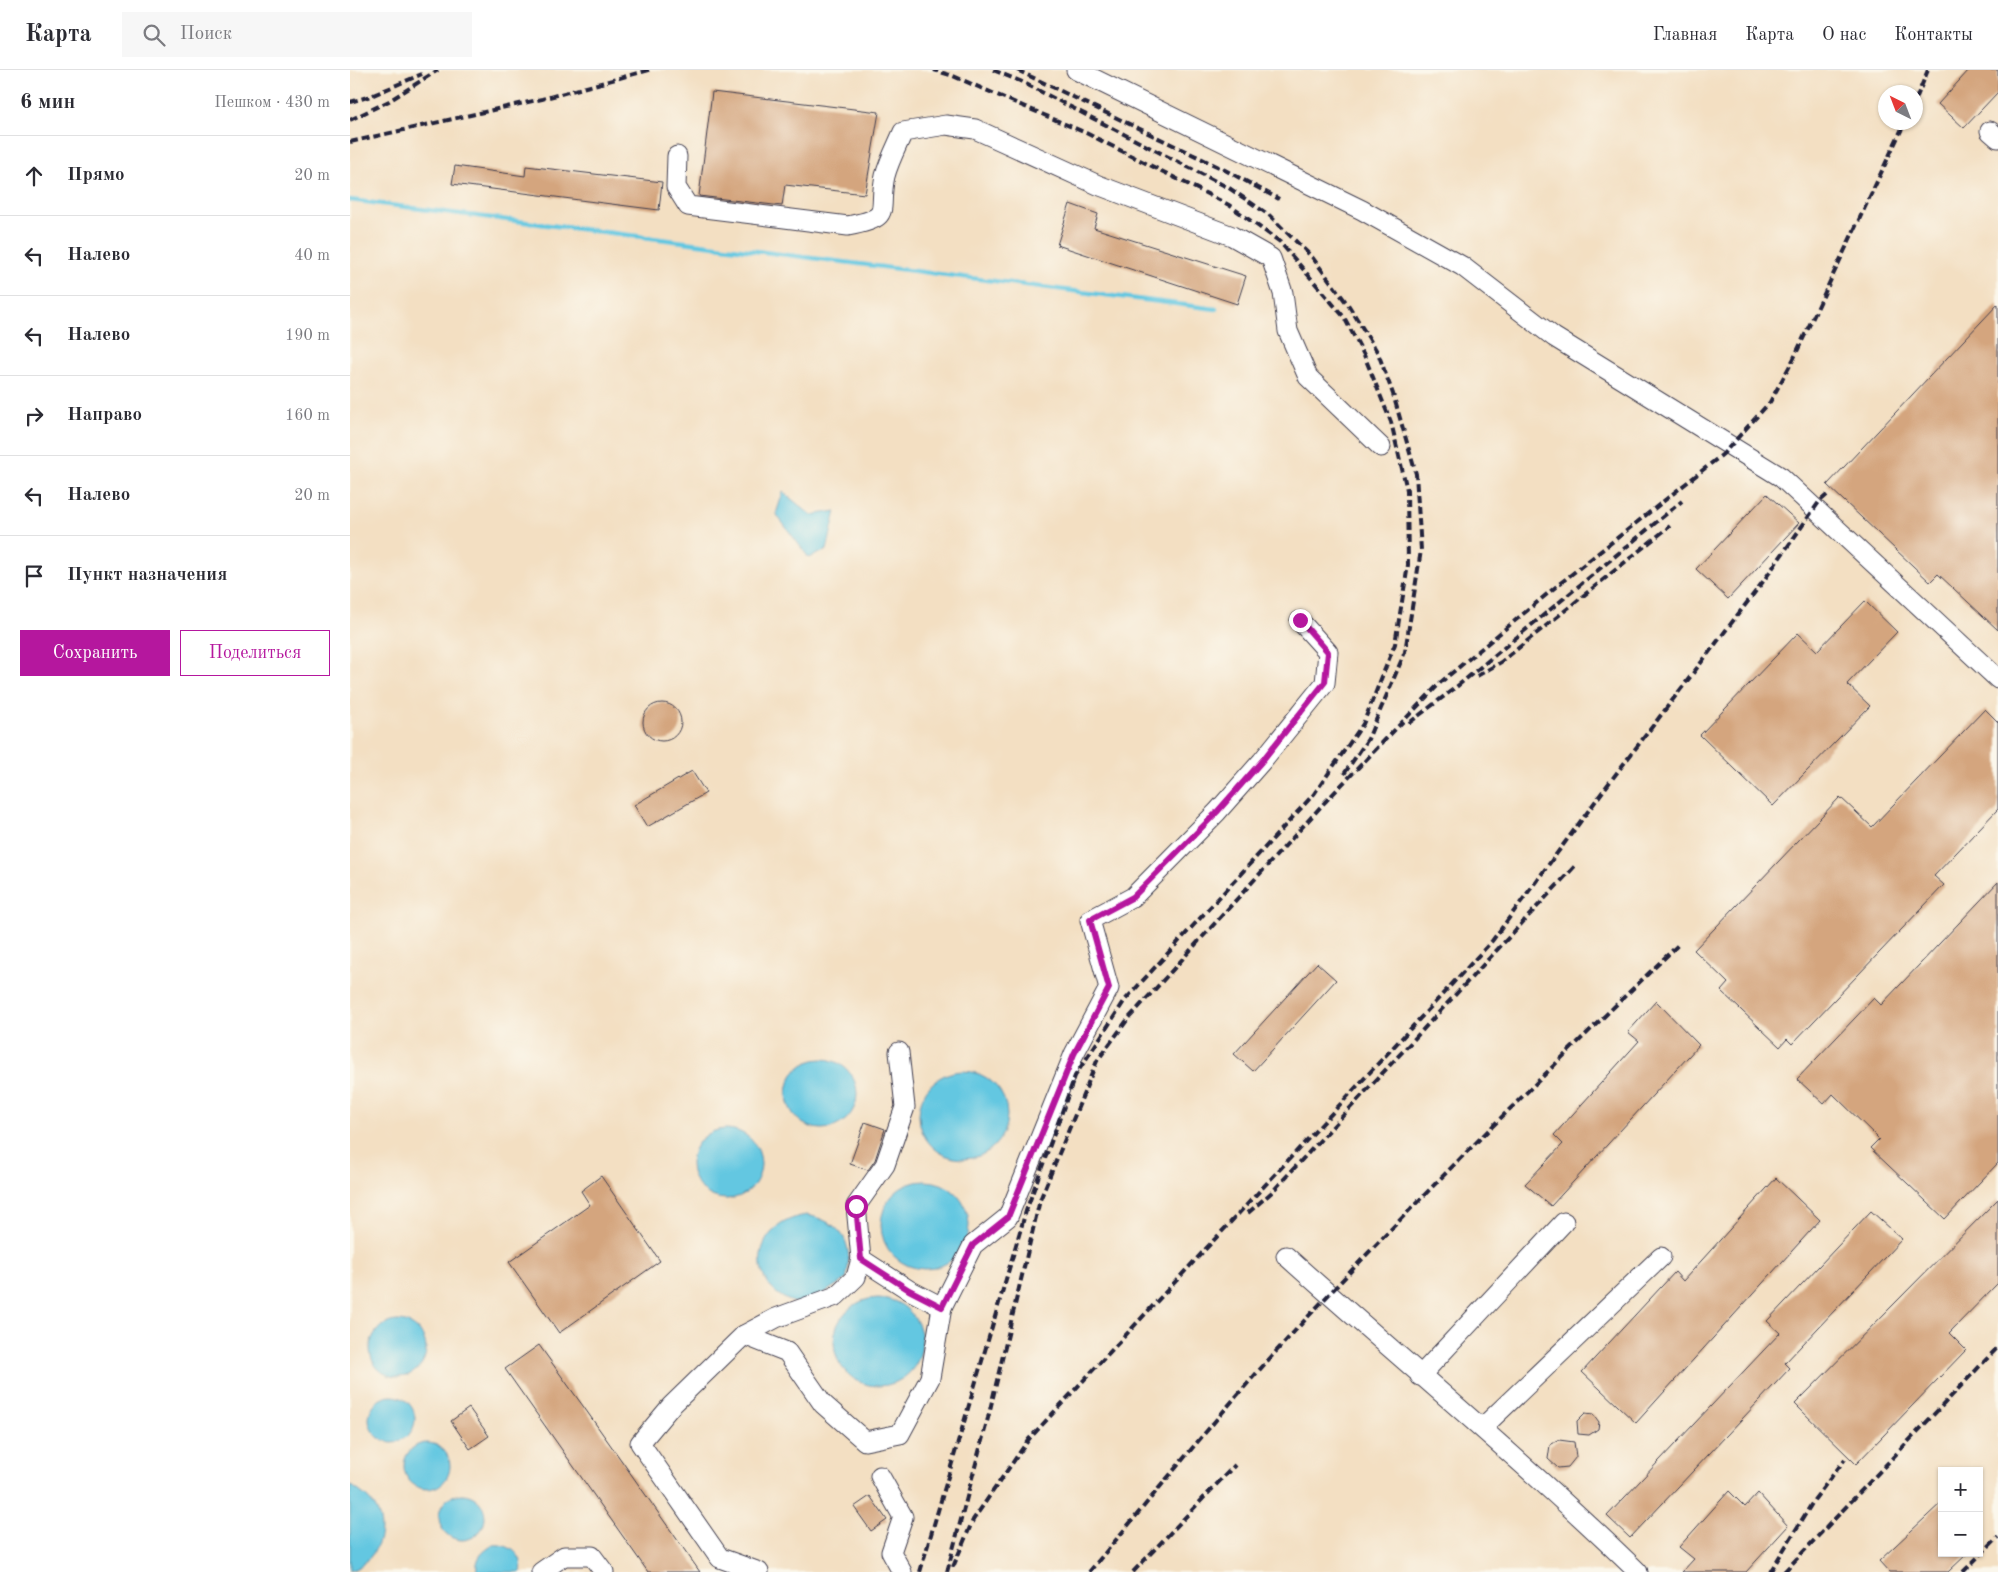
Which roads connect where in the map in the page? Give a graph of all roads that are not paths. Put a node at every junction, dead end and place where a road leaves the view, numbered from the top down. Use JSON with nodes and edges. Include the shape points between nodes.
{"nodes":[{"id":1,"x":1076,"y":70,"type":"edge"},
{"id":2,"x":676,"y":156,"type":"dead end"},
{"id":3,"x":1381,"y":447,"type":"dead end"},
{"id":4,"x":1300,"y":620,"type":"dead end"},
{"id":5,"x":1998,"y":679,"type":"edge"},
{"id":6,"x":900,"y":1052,"type":"dead end"},
{"id":7,"x":1564,"y":1222,"type":"dead end"},
{"id":8,"x":1286,"y":1256,"type":"dead end"},
{"id":9,"x":1661,"y":1258,"type":"dead end"},
{"id":10,"x":861,"y":1259,"type":"junction"},
{"id":11,"x":942,"y":1307,"type":"junction"},
{"id":12,"x":744,"y":1335,"type":"junction"},
{"id":13,"x":1420,"y":1376,"type":"junction"},
{"id":14,"x":1483,"y":1427,"type":"junction"},
{"id":15,"x":880,"y":1476,"type":"dead end"},
{"id":16,"x":541,"y":1572,"type":"edge"},
{"id":17,"x":604,"y":1572,"type":"edge"},
{"id":18,"x":759,"y":1572,"type":"edge"},
{"id":19,"x":902,"y":1572,"type":"edge"},
{"id":20,"x":1638,"y":1572,"type":"edge"}],
"edges":[{"from":1,"to":5,"type":"lane","via":[[1362,210],[1462,266],[1554,337],[1781,477]]},
{"from":2,"to":3,"type":"lane","via":[[676,187],[688,206],[848,226],[873,222],[883,210],[885,175],[903,132],[946,125],[975,129],[1098,185],[1232,236],[1271,258],[1283,293],[1288,330],[1308,377]]},
{"from":4,"to":11,"type":"lane","via":[[1328,652],[1325,682],[1230,798],[1147,883],[1133,897],[1090,920],[1109,988],[1074,1054],[1008,1217],[973,1245]]},
{"from":6,"to":10,"type":"lane","via":[[905,1107],[885,1165],[856,1206]]},
{"from":7,"to":13,"type":"lane"},
{"from":8,"to":13,"type":"lane"},
{"from":9,"to":14,"type":"lane"},
{"from":10,"to":11,"type":"lane"},
{"from":10,"to":12,"type":"lane","via":[[856,1276],[836,1296],[776,1318]]},
{"from":11,"to":12,"type":"lane","via":[[930,1378],[900,1434],[865,1441],[823,1404],[787,1352]]},
{"from":12,"to":18,"type":"lane","via":[[672,1406],[640,1443],[720,1558]]},
{"from":13,"to":14,"type":"lane"},
{"from":14,"to":20,"type":"lane"},
{"from":15,"to":19,"type":"lane","via":[[903,1518],[891,1552]]},
{"from":16,"to":17,"type":"lane","via":[[564,1556],[592,1556]]}]}
